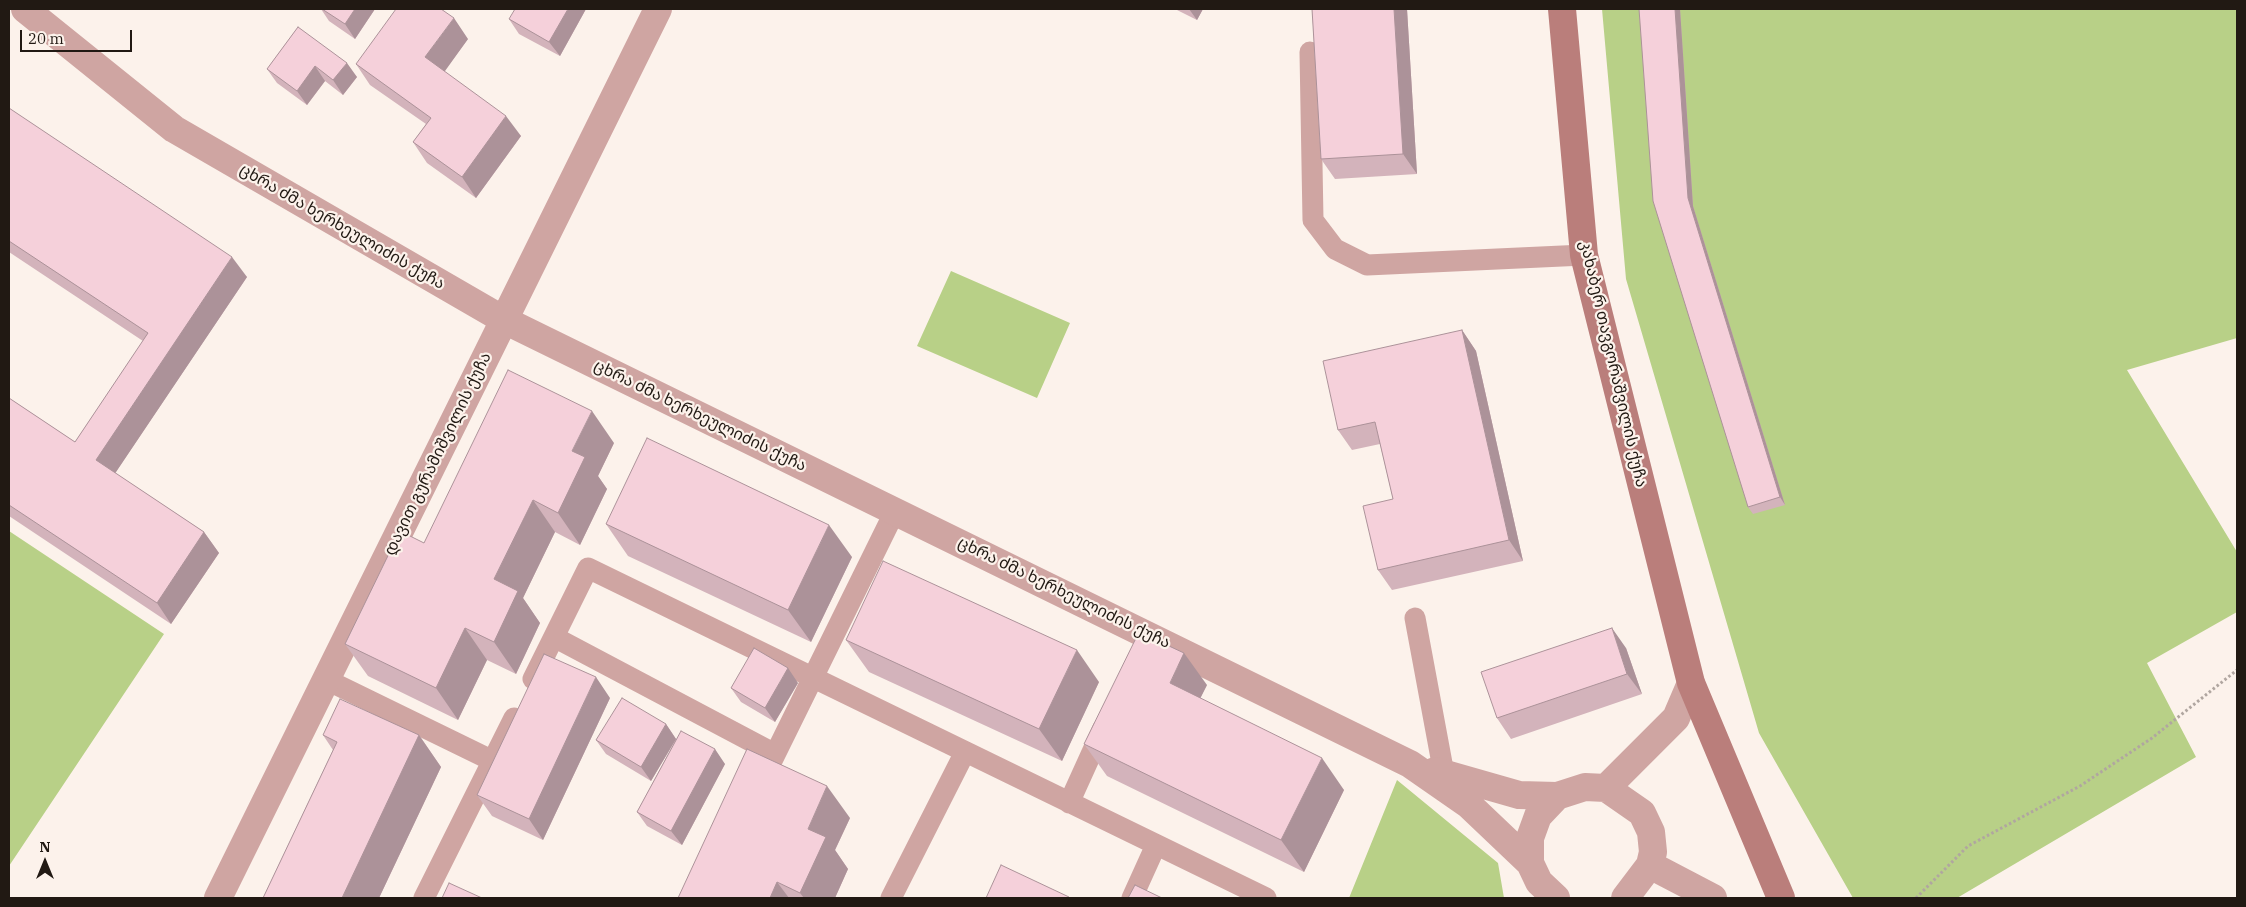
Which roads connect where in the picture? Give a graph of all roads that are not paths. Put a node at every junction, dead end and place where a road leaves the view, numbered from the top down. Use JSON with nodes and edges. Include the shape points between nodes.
{"nodes":[{"id":1,"x":25,"y":9,"type":"edge"},
{"id":2,"x":658,"y":9,"type":"edge"},
{"id":3,"x":1562,"y":9,"type":"edge"},
{"id":4,"x":1310,"y":52,"type":"dead end"},
{"id":5,"x":1584,"y":255,"type":"junction"},
{"id":6,"x":504,"y":320,"type":"junction"},
{"id":7,"x":894,"y":511,"type":"junction"},
{"id":8,"x":1415,"y":618,"type":"dead end"},
{"id":9,"x":554,"y":638,"type":"junction"},
{"id":10,"x":813,"y":678,"type":"junction"},
{"id":11,"x":326,"y":680,"type":"junction"},
{"id":12,"x":1691,"y":684,"type":"junction"},
{"id":13,"x":1110,"y":714,"type":"edge"},
{"id":14,"x":965,"y":752,"type":"junction"},
{"id":15,"x":775,"y":754,"type":"junction"},
{"id":16,"x":493,"y":761,"type":"junction"},
{"id":17,"x":1410,"y":764,"type":"junction"},
{"id":18,"x":1444,"y":774,"type":"junction"},
{"id":19,"x":1606,"y":788,"type":"junction"},
{"id":20,"x":1557,"y":796,"type":"junction"},
{"id":21,"x":1069,"y":803,"type":"junction"},
{"id":22,"x":750,"y":805,"type":"edge"},
{"id":23,"x":1156,"y":845,"type":"junction"},
{"id":24,"x":1650,"y":865,"type":"junction"},
{"id":25,"x":1541,"y":885,"type":"edge"},
{"id":26,"x":218,"y":898,"type":"edge"},
{"id":27,"x":424,"y":898,"type":"edge"},
{"id":28,"x":892,"y":898,"type":"edge"},
{"id":29,"x":1132,"y":898,"type":"edge"},
{"id":30,"x":1266,"y":898,"type":"edge"},
{"id":31,"x":1625,"y":898,"type":"edge"},
{"id":32,"x":1713,"y":898,"type":"edge"},
{"id":33,"x":1781,"y":898,"type":"edge"}],
"edges":[{"from":1,"to":6,"type":"street","name":"ცხრა ძმა ხერხეულიძის ქუჩა","via":[[174,129]]},
{"from":2,"to":6,"type":"street","name":"დავით გურამიშვილის ქუჩა"},
{"from":3,"to":5,"type":"street","name":"კახაბერ თავგორაშვილის ქუჩა"},
{"from":4,"to":5,"type":"lane","via":[[1314,220],[1335,249],[1367,265]]},
{"from":5,"to":12,"type":"street","name":"კახაბერ თავგორაშვილის ქუჩა"},
{"from":6,"to":7,"type":"street","name":"ცხრა ძმა ხერხეულიძის ქუჩა"},
{"from":6,"to":11,"type":"street","name":"დავით გურამიშვილის ქუჩა"},
{"from":7,"to":10,"type":"lane"},
{"from":7,"to":17,"type":"street","name":"ცხრა ძმა ხერხეულიძის ქუჩა","via":[[1143,642]]},
{"from":8,"to":18,"type":"lane"},
{"from":9,"to":10,"type":"lane","via":[[588,568]]},
{"from":9,"to":15,"type":"lane"},
{"from":9,"to":16,"type":"lane"},
{"from":10,"to":14,"type":"lane"},
{"from":10,"to":15,"type":"lane"},
{"from":11,"to":16,"type":"lane"},
{"from":11,"to":26,"type":"street","name":"დავით გურამიშვილის ქუჩა"},
{"from":12,"to":19,"type":"street","via":[[1676,718]]},
{"from":12,"to":33,"type":"street","name":"კახაბერ თავგორაშვილის ქუჩა"},
{"from":13,"to":21,"type":"lane"},
{"from":14,"to":21,"type":"lane"},
{"from":14,"to":28,"type":"lane"},
{"from":15,"to":22,"type":"lane"},
{"from":16,"to":27,"type":"lane"},
{"from":17,"to":18,"type":"street","name":"ცხრა ძმა ხერხეულიძის ქუჩა"},
{"from":17,"to":25,"type":"street","name":"ცხრა ძმა ხერხეულიძის ქუჩა","via":[[1470,805]]},
{"from":18,"to":20,"type":"street","name":"ცხრა ძმა ხერხეულიძის ქუჩა","via":[[1520,795]]},
{"from":19,"to":20,"type":"street","via":[[1585,787]]},
{"from":19,"to":24,"type":"street","via":[[1642,813],[1651,832],[1653,852]]},
{"from":20,"to":25,"type":"street","via":[[1538,816],[1530,838]]},
{"from":21,"to":23,"type":"lane"},
{"from":23,"to":29,"type":"lane"},
{"from":23,"to":30,"type":"lane"},
{"from":24,"to":31,"type":"street"},
{"from":24,"to":32,"type":"street"}]}
